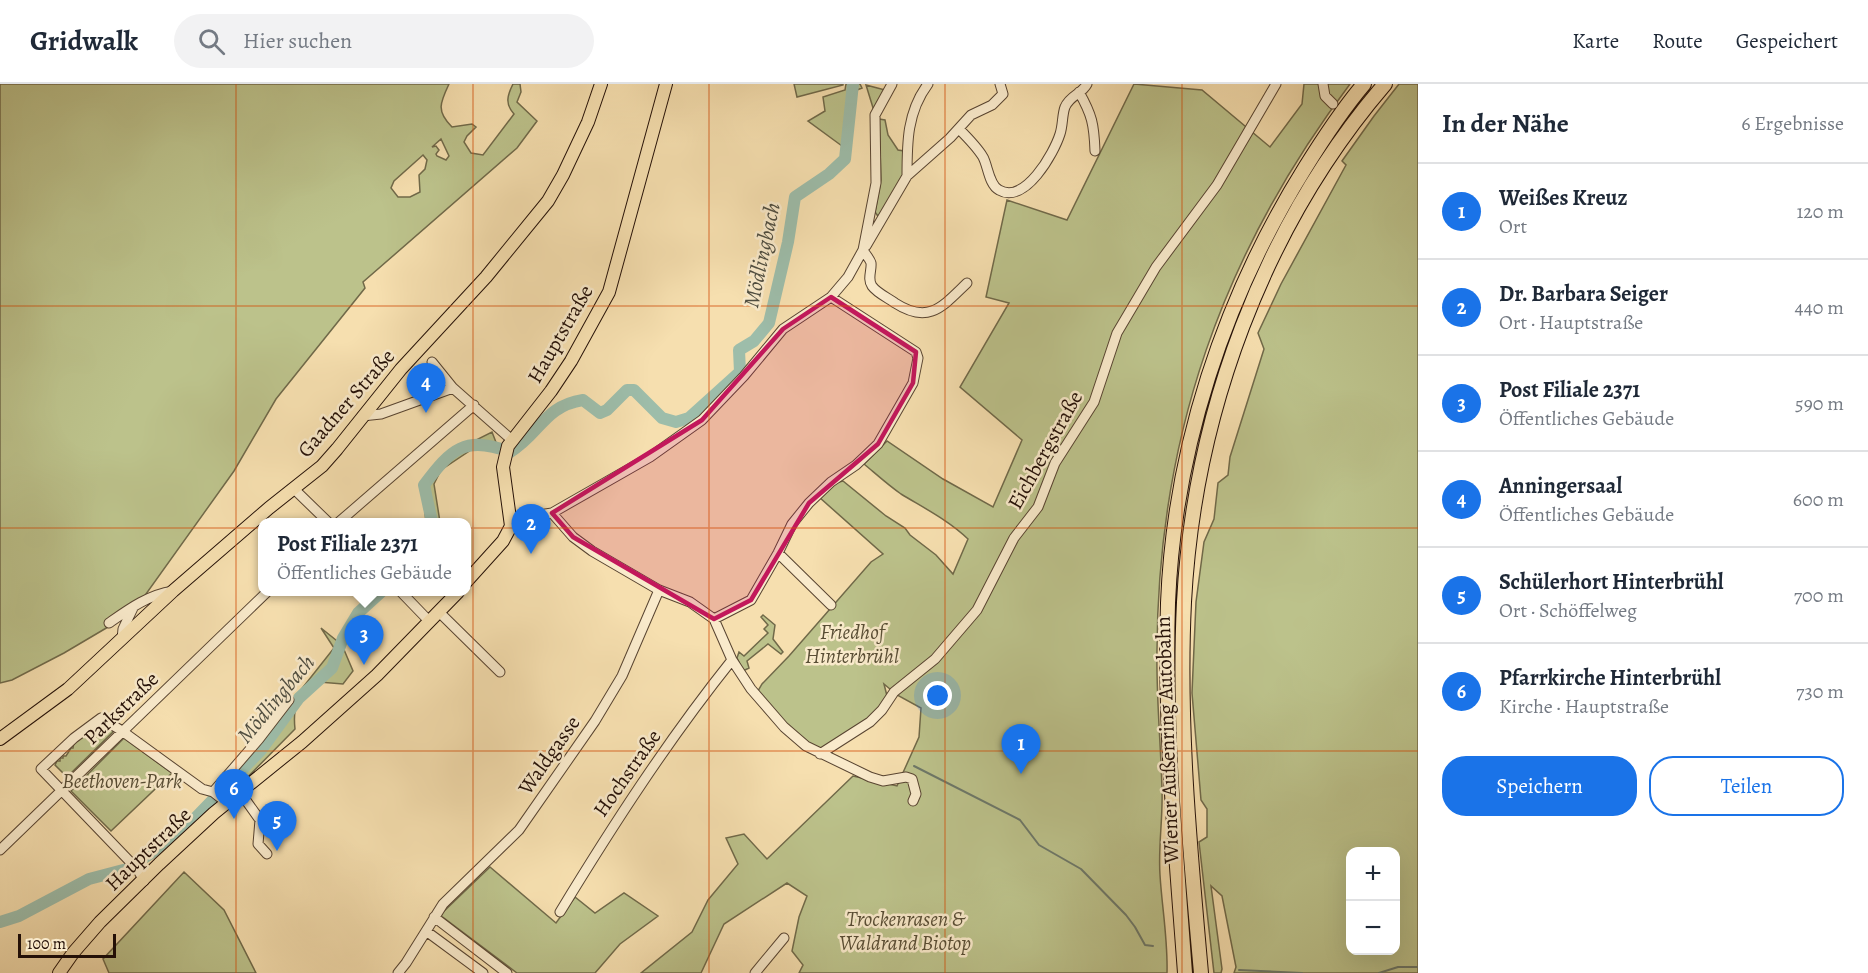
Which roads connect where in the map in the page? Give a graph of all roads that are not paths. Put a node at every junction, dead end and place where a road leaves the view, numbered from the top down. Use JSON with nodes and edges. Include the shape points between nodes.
{"nodes":[{"id":1,"x":601,"y":84,"type":"edge"},
{"id":2,"x":666,"y":84,"type":"edge"},
{"id":3,"x":892,"y":84,"type":"edge"},
{"id":4,"x":928,"y":84,"type":"edge"},
{"id":5,"x":1000,"y":84,"type":"edge"},
{"id":6,"x":1087,"y":84,"type":"edge"},
{"id":7,"x":1276,"y":84,"type":"edge"},
{"id":8,"x":1323,"y":84,"type":"edge"},
{"id":9,"x":1364,"y":84,"type":"edge"},
{"id":10,"x":1385,"y":84,"type":"edge"},
{"id":11,"x":1079,"y":92,"type":"junction"},
{"id":12,"x":1333,"y":104,"type":"dead end"},
{"id":13,"x":959,"y":129,"type":"junction"},
{"id":14,"x":1095,"y":151,"type":"dead end"},
{"id":15,"x":907,"y":176,"type":"junction"},
{"id":16,"x":863,"y":250,"type":"junction"},
{"id":17,"x":967,"y":282,"type":"dead end"},
{"id":18,"x":831,"y":297,"type":"junction"},
{"id":19,"x":432,"y":362,"type":"dead end"},
{"id":20,"x":453,"y":388,"type":"junction"},
{"id":21,"x":474,"y":405,"type":"junction"},
{"id":22,"x":362,"y":416,"type":"junction"},
{"id":23,"x":509,"y":446,"type":"junction"},
{"id":24,"x":293,"y":488,"type":"junction"},
{"id":25,"x":552,"y":513,"type":"junction"},
{"id":26,"x":258,"y":518,"type":"edge"},
{"id":27,"x":258,"y":518,"type":"edge"},
{"id":28,"x":324,"y":518,"type":"edge"},
{"id":29,"x":344,"y":518,"type":"edge"},
{"id":30,"x":511,"y":526,"type":"junction"},
{"id":31,"x":778,"y":553,"type":"junction"},
{"id":32,"x":471,"y":576,"type":"edge"},
{"id":33,"x":659,"y":590,"type":"junction"},
{"id":34,"x":173,"y":591,"type":"junction"},
{"id":35,"x":262,"y":596,"type":"edge"},
{"id":36,"x":406,"y":596,"type":"edge"},
{"id":37,"x":453,"y":596,"type":"edge"},
{"id":38,"x":134,"y":605,"type":"junction"},
{"id":39,"x":831,"y":605,"type":"dead end"},
{"id":40,"x":439,"y":612,"type":"junction"},
{"id":41,"x":714,"y":619,"type":"junction"},
{"id":42,"x":430,"y":622,"type":"junction"},
{"id":43,"x":109,"y":623,"type":"dead end"},
{"id":44,"x":122,"y":639,"type":"junction"},
{"id":45,"x":732,"y":660,"type":"junction"},
{"id":46,"x":500,"y":672,"type":"dead end"},
{"id":47,"x":289,"y":700,"type":"dead end"},
{"id":48,"x":122,"y":731,"type":"junction"},
{"id":49,"x":0,"y":739,"type":"edge"},
{"id":50,"x":820,"y":754,"type":"junction"},
{"id":51,"x":62,"y":790,"type":"junction"},
{"id":52,"x":240,"y":792,"type":"junction"},
{"id":53,"x":219,"y":797,"type":"junction"},
{"id":54,"x":913,"y":801,"type":"dead end"},
{"id":55,"x":0,"y":850,"type":"edge"},
{"id":56,"x":267,"y":854,"type":"dead end"},
{"id":57,"x":141,"y":875,"type":"junction"},
{"id":58,"x":561,"y":912,"type":"dead end"},
{"id":59,"x":434,"y":917,"type":"junction"},
{"id":60,"x":426,"y":931,"type":"junction"},
{"id":61,"x":783,"y":938,"type":"dead end"},
{"id":62,"x":59,"y":973,"type":"edge"},
{"id":63,"x":398,"y":973,"type":"edge"},
{"id":64,"x":483,"y":973,"type":"edge"},
{"id":65,"x":507,"y":973,"type":"edge"},
{"id":66,"x":755,"y":973,"type":"edge"},
{"id":67,"x":1185,"y":973,"type":"edge"},
{"id":68,"x":1201,"y":973,"type":"edge"}],
"edges":[{"from":1,"to":22,"type":"main road","name":"Gaadner Straße","via":[[563,175],[536,217]]},
{"from":2,"to":23,"type":"main road","name":"Hauptstraße","via":[[609,292],[571,361]]},
{"from":3,"to":16,"type":"street","via":[[875,115],[876,183]]},
{"from":4,"to":15,"type":"street","via":[[912,114]]},
{"from":5,"to":13,"type":"street","via":[[1003,94],[992,105],[970,116]]},
{"from":6,"to":11,"type":"street"},
{"from":7,"to":50,"type":"street","name":"Eichbergstraße","via":[[1217,185],[1156,267],[1117,333],[1094,402],[1055,463],[1038,507],[1014,538],[977,610],[935,659],[894,692],[870,722]]},
{"from":8,"to":12,"type":"street","via":[[1325,96]]},
{"from":9,"to":67,"type":"highway","name":"Wiener Außenring Autobahn","via":[[1323,139],[1255,258],[1227,322],[1184,470],[1168,601],[1167,684]]},
{"from":10,"to":68,"type":"highway","name":"Wiener Außenring Autobahn","via":[[1335,149],[1268,267],[1240,331],[1217,400],[1200,475],[1184,601],[1182,682]]},
{"from":11,"to":13,"type":"street","via":[[1064,108],[1062,130],[1041,172],[1019,191],[1010,193],[994,185],[982,156]]},
{"from":11,"to":14,"type":"street","via":[[1094,125]]},
{"from":13,"to":15,"type":"street"},
{"from":15,"to":16,"type":"street"},
{"from":16,"to":17,"type":"street","via":[[871,262],[870,282],[874,288],[907,311],[934,312]]},
{"from":16,"to":18,"type":"street"},
{"from":18,"to":25,"type":"street","via":[[783,329],[702,420],[650,456]]},
{"from":18,"to":31,"type":"street","via":[[916,352],[918,358],[913,382],[879,444],[809,503],[792,524]]},
{"from":19,"to":20,"type":"street"},
{"from":20,"to":21,"type":"street"},
{"from":20,"to":22,"type":"street","via":[[381,414]]},
{"from":21,"to":23,"type":"street"},
{"from":21,"to":29,"type":"street"},
{"from":22,"to":24,"type":"main road","name":"Gaadner Straße","via":[[322,466]]},
{"from":23,"to":30,"type":"main road","via":[[503,467]]},
{"from":24,"to":27,"type":"main road","name":"Gaadner Straße"},
{"from":24,"to":28,"type":"street"},
{"from":25,"to":30,"type":"street","via":[[532,516]]},
{"from":25,"to":33,"type":"street","via":[[592,551]]},
{"from":26,"to":34,"type":"main road","name":"Gaadner Straße"},
{"from":30,"to":32,"type":"main road","via":[[503,541]]},
{"from":31,"to":39,"type":"street"},
{"from":31,"to":41,"type":"street","via":[[752,600]]},
{"from":33,"to":41,"type":"street","via":[[690,602]]},
{"from":33,"to":59,"type":"street","name":"Waldgasse","via":[[622,676],[595,722],[519,830]]},
{"from":34,"to":38,"type":"street"},
{"from":34,"to":44,"type":"main road","name":"Gaadner Straße"},
{"from":35,"to":48,"type":"street","name":"Parkstraße"},
{"from":36,"to":42,"type":"street"},
{"from":37,"to":40,"type":"main road","name":"Hauptstraße"},
{"from":38,"to":43,"type":"street"},
{"from":38,"to":44,"type":"street"},
{"from":40,"to":42,"type":"main road","name":"Hauptstraße"},
{"from":40,"to":46,"type":"street"},
{"from":41,"to":45,"type":"street"},
{"from":42,"to":52,"type":"main road","name":"Hauptstraße","via":[[302,742]]},
{"from":44,"to":49,"type":"main road","name":"Gaadner Straße","via":[[68,689]]},
{"from":45,"to":50,"type":"street","via":[[784,727]]},
{"from":45,"to":58,"type":"street","name":"Hochstraße","via":[[630,799]]},
{"from":47,"to":53,"type":"street"},
{"from":48,"to":51,"type":"street","name":"Parkstraße"},
{"from":48,"to":51,"type":"street","via":[[101,718],[41,769]]},
{"from":48,"to":53,"type":"street"},
{"from":50,"to":54,"type":"street","via":[[883,781],[912,779],[916,794]]},
{"from":51,"to":55,"type":"street","name":"Parkstraße"},
{"from":51,"to":57,"type":"street"},
{"from":52,"to":53,"type":"main road","name":"Hauptstraße"},
{"from":52,"to":56,"type":"street","via":[[260,820],[258,844]]},
{"from":53,"to":57,"type":"main road","name":"Hauptstraße","via":[[190,835]]},
{"from":57,"to":62,"type":"main road","name":"Hauptstraße"},
{"from":59,"to":60,"type":"street","name":"Waldgasse"},
{"from":59,"to":65,"type":"street"},
{"from":60,"to":63,"type":"street","name":"Waldgasse"},
{"from":60,"to":64,"type":"street"},
{"from":61,"to":66,"type":"street"}]}
